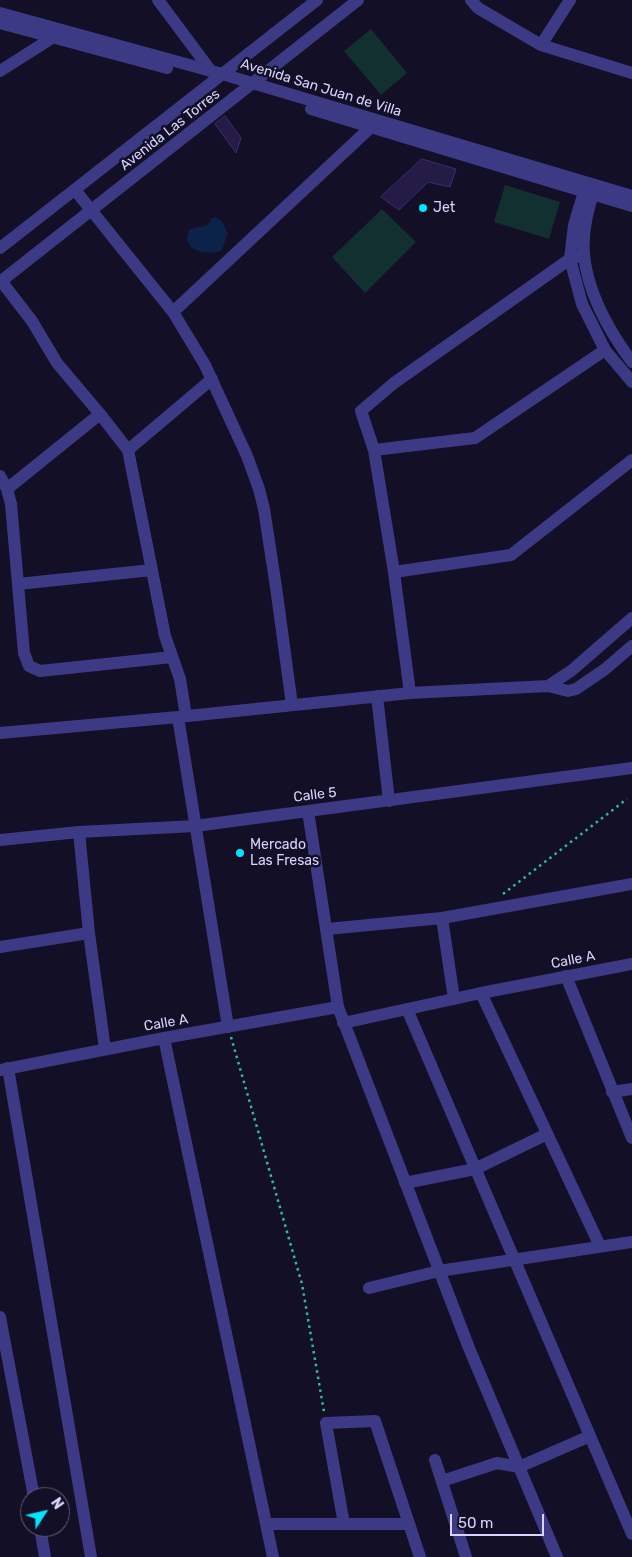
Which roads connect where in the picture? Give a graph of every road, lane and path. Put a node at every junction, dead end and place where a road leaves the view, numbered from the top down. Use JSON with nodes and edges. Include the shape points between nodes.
{"nodes":[{"id":1,"x":158,"y":0,"type":"edge"},
{"id":2,"x":318,"y":0,"type":"edge"},
{"id":3,"x":358,"y":0,"type":"edge"},
{"id":4,"x":471,"y":0,"type":"edge"},
{"id":5,"x":570,"y":0,"type":"edge"},
{"id":6,"x":0,"y":13,"type":"edge"},
{"id":7,"x":0,"y":22,"type":"edge"},
{"id":8,"x":55,"y":33,"type":"junction"},
{"id":9,"x":541,"y":45,"type":"junction"},
{"id":10,"x":0,"y":71,"type":"edge"},
{"id":11,"x":632,"y":73,"type":"edge"},
{"id":12,"x":216,"y":75,"type":"junction"},
{"id":13,"x":249,"y":86,"type":"junction"},
{"id":14,"x":371,"y":124,"type":"junction"},
{"id":15,"x":590,"y":188,"type":"junction"},
{"id":16,"x":75,"y":190,"type":"junction"},
{"id":17,"x":632,"y":196,"type":"edge"},
{"id":18,"x":632,"y":206,"type":"edge"},
{"id":19,"x":92,"y":210,"type":"junction"},
{"id":20,"x":0,"y":248,"type":"edge"},
{"id":21,"x":584,"y":255,"type":"junction"},
{"id":22,"x":570,"y":259,"type":"junction"},
{"id":23,"x":1,"y":282,"type":"edge"},
{"id":24,"x":173,"y":312,"type":"junction"},
{"id":25,"x":606,"y":350,"type":"junction"},
{"id":26,"x":632,"y":362,"type":"edge"},
{"id":27,"x":212,"y":379,"type":"junction"},
{"id":28,"x":632,"y":382,"type":"edge"},
{"id":29,"x":100,"y":414,"type":"junction"},
{"id":30,"x":128,"y":450,"type":"junction"},
{"id":31,"x":374,"y":450,"type":"junction"},
{"id":32,"x":632,"y":460,"type":"edge"},
{"id":33,"x":0,"y":476,"type":"edge"},
{"id":34,"x":7,"y":489,"type":"junction"},
{"id":35,"x":152,"y":570,"type":"junction"},
{"id":36,"x":394,"y":572,"type":"junction"},
{"id":37,"x":18,"y":584,"type":"junction"},
{"id":38,"x":632,"y":618,"type":"edge"},
{"id":39,"x":632,"y":646,"type":"edge"},
{"id":40,"x":172,"y":658,"type":"junction"},
{"id":41,"x":548,"y":686,"type":"junction"},
{"id":42,"x":410,"y":693,"type":"junction"},
{"id":43,"x":377,"y":696,"type":"junction"},
{"id":44,"x":292,"y":705,"type":"junction"},
{"id":45,"x":182,"y":716,"type":"junction"},
{"id":46,"x":0,"y":733,"type":"edge"},
{"id":47,"x":632,"y":768,"type":"edge"},
{"id":48,"x":627,"y":799,"type":"dead end"},
{"id":49,"x":389,"y":801,"type":"junction"},
{"id":50,"x":308,"y":811,"type":"junction"},
{"id":51,"x":195,"y":826,"type":"junction"},
{"id":52,"x":79,"y":832,"type":"junction"},
{"id":53,"x":0,"y":840,"type":"edge"},
{"id":54,"x":632,"y":884,"type":"edge"},
{"id":55,"x":481,"y":911,"type":"junction"},
{"id":56,"x":442,"y":918,"type":"junction"},
{"id":57,"x":327,"y":929,"type":"junction"},
{"id":58,"x":89,"y":933,"type":"junction"},
{"id":59,"x":0,"y":947,"type":"edge"},
{"id":60,"x":632,"y":964,"type":"edge"},
{"id":61,"x":566,"y":976,"type":"junction"},
{"id":62,"x":481,"y":993,"type":"junction"},
{"id":63,"x":454,"y":999,"type":"junction"},
{"id":64,"x":338,"y":1007,"type":"junction"},
{"id":65,"x":407,"y":1008,"type":"junction"},
{"id":66,"x":343,"y":1023,"type":"junction"},
{"id":67,"x":228,"y":1027,"type":"junction"},
{"id":68,"x":164,"y":1038,"type":"junction"},
{"id":69,"x":105,"y":1049,"type":"junction"},
{"id":70,"x":4,"y":1069,"type":"edge"},
{"id":71,"x":632,"y":1089,"type":"edge"},
{"id":72,"x":612,"y":1092,"type":"junction"},
{"id":73,"x":547,"y":1134,"type":"junction"},
{"id":74,"x":632,"y":1138,"type":"edge"},
{"id":75,"x":475,"y":1168,"type":"junction"},
{"id":76,"x":405,"y":1182,"type":"junction"},
{"id":77,"x":632,"y":1242,"type":"edge"},
{"id":78,"x":600,"y":1246,"type":"junction"},
{"id":79,"x":514,"y":1259,"type":"junction"},
{"id":80,"x":439,"y":1271,"type":"junction"},
{"id":81,"x":369,"y":1288,"type":"dead end"},
{"id":82,"x":0,"y":1317,"type":"edge"},
{"id":83,"x":326,"y":1423,"type":"junction"},
{"id":84,"x":590,"y":1436,"type":"junction"},
{"id":85,"x":435,"y":1460,"type":"dead end"},
{"id":86,"x":519,"y":1467,"type":"junction"},
{"id":87,"x":442,"y":1481,"type":"junction"},
{"id":88,"x":32,"y":1487,"type":"edge"},
{"id":89,"x":266,"y":1524,"type":"junction"},
{"id":90,"x":344,"y":1524,"type":"junction"},
{"id":91,"x":409,"y":1524,"type":"junction"},
{"id":92,"x":632,"y":1534,"type":"edge"},
{"id":93,"x":42,"y":1537,"type":"edge"},
{"id":94,"x":46,"y":1557,"type":"edge"},
{"id":95,"x":91,"y":1557,"type":"edge"},
{"id":96,"x":273,"y":1557,"type":"edge"},
{"id":97,"x":420,"y":1557,"type":"edge"},
{"id":98,"x":466,"y":1557,"type":"edge"},
{"id":99,"x":557,"y":1557,"type":"edge"}],
"edges":[{"from":1,"to":12,"type":"street"},
{"from":2,"to":12,"type":"street","name":"Avenida Las Torres"},
{"from":3,"to":13,"type":"street","name":"Avenida Las Torres"},
{"from":4,"to":9,"type":"street","via":[[478,8]]},
{"from":5,"to":9,"type":"street"},
{"from":6,"to":8,"type":"street","name":"Avenida San Juan de Villa"},
{"from":7,"to":8,"type":"street","name":"Avenida San Juan de Villa"},
{"from":8,"to":10,"type":"street"},
{"from":8,"to":12,"type":"street","name":"Avenida San Juan de Villa"},
{"from":9,"to":11,"type":"street"},
{"from":12,"to":13,"type":"street","name":"Avenida San Juan de Villa"},
{"from":12,"to":16,"type":"street","name":"Avenida Las Torres"},
{"from":13,"to":14,"type":"street","name":"Avenida San Juan de Villa"},
{"from":13,"to":19,"type":"street","name":"Avenida Las Torres"},
{"from":14,"to":15,"type":"street","name":"Avenida San Juan de Villa"},
{"from":14,"to":24,"type":"street"},
{"from":15,"to":17,"type":"street","name":"Avenida San Juan de Villa"},
{"from":15,"to":18,"type":"street","name":"Avenida San Juan de Villa"},
{"from":15,"to":21,"type":"street"},
{"from":15,"to":22,"type":"street","via":[[574,225]]},
{"from":16,"to":19,"type":"street"},
{"from":16,"to":20,"type":"street","name":"Avenida Las Torres"},
{"from":19,"to":23,"type":"street","name":"Avenida Las Torres"},
{"from":19,"to":24,"type":"street"},
{"from":21,"to":22,"type":"street"},
{"from":21,"to":26,"type":"street","via":[[594,296],[617,341]]},
{"from":22,"to":25,"type":"street","via":[[582,304]]},
{"from":22,"to":31,"type":"street","via":[[394,383],[361,411]]},
{"from":23,"to":29,"type":"street","via":[[32,321],[56,363]]},
{"from":24,"to":27,"type":"street"},
{"from":25,"to":28,"type":"street"},
{"from":25,"to":31,"type":"street","via":[[476,438]]},
{"from":27,"to":30,"type":"street"},
{"from":27,"to":44,"type":"street","via":[[260,489]]},
{"from":29,"to":30,"type":"street"},
{"from":29,"to":34,"type":"street"},
{"from":30,"to":35,"type":"street"},
{"from":31,"to":36,"type":"street"},
{"from":32,"to":36,"type":"street","via":[[511,555]]},
{"from":33,"to":34,"type":"street"},
{"from":34,"to":37,"type":"street"},
{"from":35,"to":37,"type":"street"},
{"from":35,"to":40,"type":"street"},
{"from":36,"to":42,"type":"street"},
{"from":37,"to":40,"type":"street","via":[[24,653],[27,663],[36,670]]},
{"from":38,"to":41,"type":"street","via":[[571,671]]},
{"from":39,"to":41,"type":"street","via":[[576,689],[568,691]]},
{"from":40,"to":45,"type":"street","via":[[180,679]]},
{"from":41,"to":42,"type":"street"},
{"from":42,"to":43,"type":"street"},
{"from":43,"to":44,"type":"street"},
{"from":43,"to":49,"type":"street"},
{"from":44,"to":45,"type":"street"},
{"from":45,"to":46,"type":"street"},
{"from":45,"to":51,"type":"street"},
{"from":47,"to":49,"type":"street","name":"Calle 5"},
{"from":48,"to":55,"type":"path"},
{"from":49,"to":50,"type":"street","name":"Calle 5"},
{"from":50,"to":51,"type":"street","name":"Calle 5"},
{"from":50,"to":57,"type":"street"},
{"from":51,"to":52,"type":"street","name":"Calle 5"},
{"from":51,"to":67,"type":"street"},
{"from":52,"to":53,"type":"street","name":"Calle 5"},
{"from":52,"to":58,"type":"street"},
{"from":54,"to":55,"type":"street"},
{"from":55,"to":56,"type":"street"},
{"from":56,"to":57,"type":"street"},
{"from":56,"to":63,"type":"street"},
{"from":57,"to":64,"type":"street"},
{"from":58,"to":59,"type":"street"},
{"from":58,"to":69,"type":"street"},
{"from":60,"to":61,"type":"street","name":"Calle A"},
{"from":61,"to":62,"type":"street","name":"Calle A"},
{"from":61,"to":72,"type":"street"},
{"from":62,"to":63,"type":"street","name":"Calle A"},
{"from":62,"to":73,"type":"street"},
{"from":63,"to":65,"type":"street","name":"Calle A"},
{"from":64,"to":66,"type":"street"},
{"from":64,"to":67,"type":"street","name":"Calle A"},
{"from":65,"to":66,"type":"street","name":"Calle A"},
{"from":65,"to":75,"type":"street"},
{"from":66,"to":76,"type":"street"},
{"from":67,"to":68,"type":"street","name":"Calle A"},
{"from":67,"to":83,"type":"path","via":[[302,1284]]},
{"from":68,"to":69,"type":"street","name":"Calle A"},
{"from":68,"to":89,"type":"street"},
{"from":69,"to":70,"type":"street","name":"Calle A"},
{"from":70,"to":95,"type":"street"},
{"from":71,"to":72,"type":"street"},
{"from":72,"to":74,"type":"street"},
{"from":73,"to":75,"type":"street"},
{"from":73,"to":78,"type":"street"},
{"from":75,"to":76,"type":"street"},
{"from":75,"to":79,"type":"street"},
{"from":76,"to":80,"type":"street"},
{"from":77,"to":78,"type":"street"},
{"from":78,"to":79,"type":"street"},
{"from":79,"to":80,"type":"street"},
{"from":79,"to":84,"type":"street"},
{"from":80,"to":81,"type":"street"},
{"from":80,"to":86,"type":"street"},
{"from":82,"to":88,"type":"street"},
{"from":83,"to":90,"type":"street"},
{"from":83,"to":91,"type":"street","via":[[375,1421]]},
{"from":84,"to":86,"type":"street"},
{"from":84,"to":92,"type":"street"},
{"from":85,"to":87,"type":"street"},
{"from":86,"to":87,"type":"street","via":[[497,1462]]},
{"from":86,"to":99,"type":"street"},
{"from":87,"to":98,"type":"street"},
{"from":89,"to":90,"type":"street"},
{"from":89,"to":96,"type":"street"},
{"from":90,"to":91,"type":"street"},
{"from":91,"to":97,"type":"street"},
{"from":93,"to":94,"type":"street"}]}
